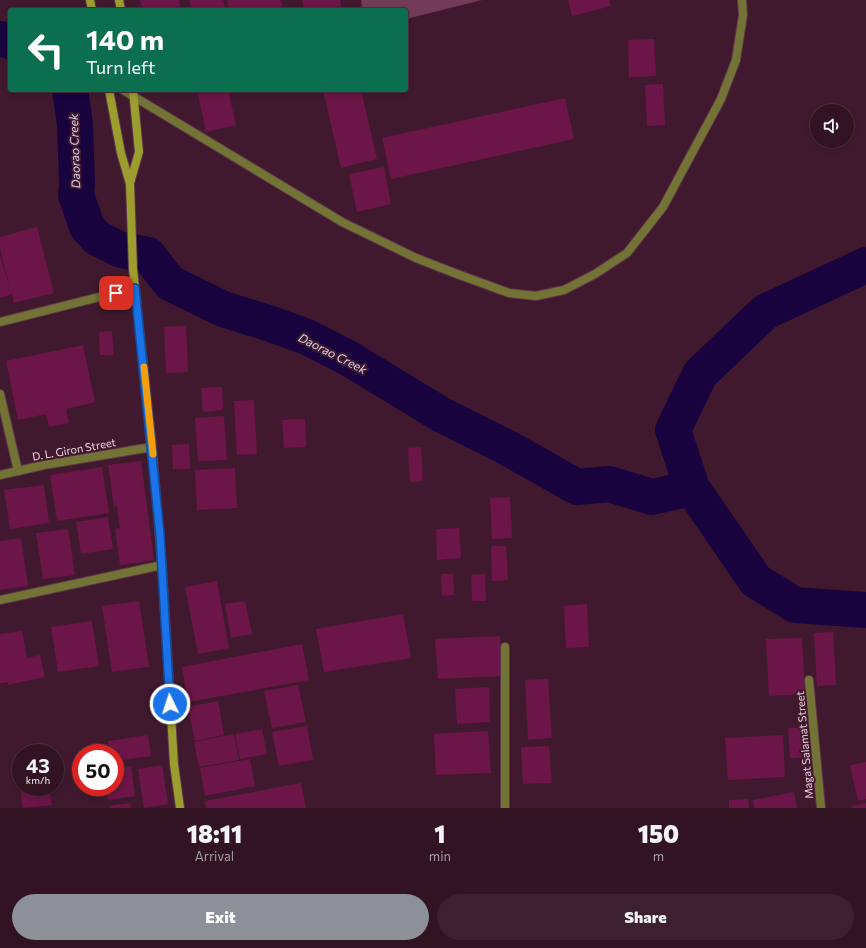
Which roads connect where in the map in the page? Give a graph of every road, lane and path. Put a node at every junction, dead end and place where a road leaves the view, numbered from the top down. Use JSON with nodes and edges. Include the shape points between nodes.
{"nodes":[{"id":1,"x":742,"y":0,"type":"edge"},
{"id":2,"x":109,"y":92,"type":"edge"},
{"id":3,"x":133,"y":93,"type":"edge"},
{"id":4,"x":130,"y":184,"type":"junction"},
{"id":5,"x":135,"y":288,"type":"junction"},
{"id":6,"x":0,"y":322,"type":"edge"},
{"id":7,"x":0,"y":394,"type":"edge"},
{"id":8,"x":152,"y":447,"type":"junction"},
{"id":9,"x":18,"y":471,"type":"junction"},
{"id":10,"x":0,"y":475,"type":"edge"},
{"id":11,"x":162,"y":564,"type":"junction"},
{"id":12,"x":0,"y":600,"type":"edge"},
{"id":13,"x":504,"y":647,"type":"dead end"},
{"id":14,"x":809,"y":680,"type":"dead end"},
{"id":15,"x":180,"y":808,"type":"edge"},
{"id":16,"x":504,"y":808,"type":"edge"},
{"id":17,"x":821,"y":808,"type":"edge"}],
"edges":[{"from":1,"to":3,"type":"street","via":[[743,15],[736,60],[721,99],[663,207],[627,253],[564,290],[536,296],[509,293],[457,274],[416,258],[342,222]]},
{"from":2,"to":4,"type":"main road","via":[[121,153]]},
{"from":3,"to":4,"type":"main road","via":[[139,152]]},
{"from":4,"to":5,"type":"main road"},
{"from":5,"to":6,"type":"street"},
{"from":5,"to":8,"type":"main road"},
{"from":7,"to":9,"type":"street"},
{"from":8,"to":9,"type":"street","name":"D. L. Giron Street"},
{"from":8,"to":11,"type":"main road"},
{"from":9,"to":10,"type":"street","name":"D. L. Giron Street"},
{"from":11,"to":12,"type":"street"},
{"from":11,"to":15,"type":"main road","via":[[174,764]]},
{"from":13,"to":16,"type":"street"},
{"from":14,"to":17,"type":"street","name":"Magat Salamat Street"}]}
